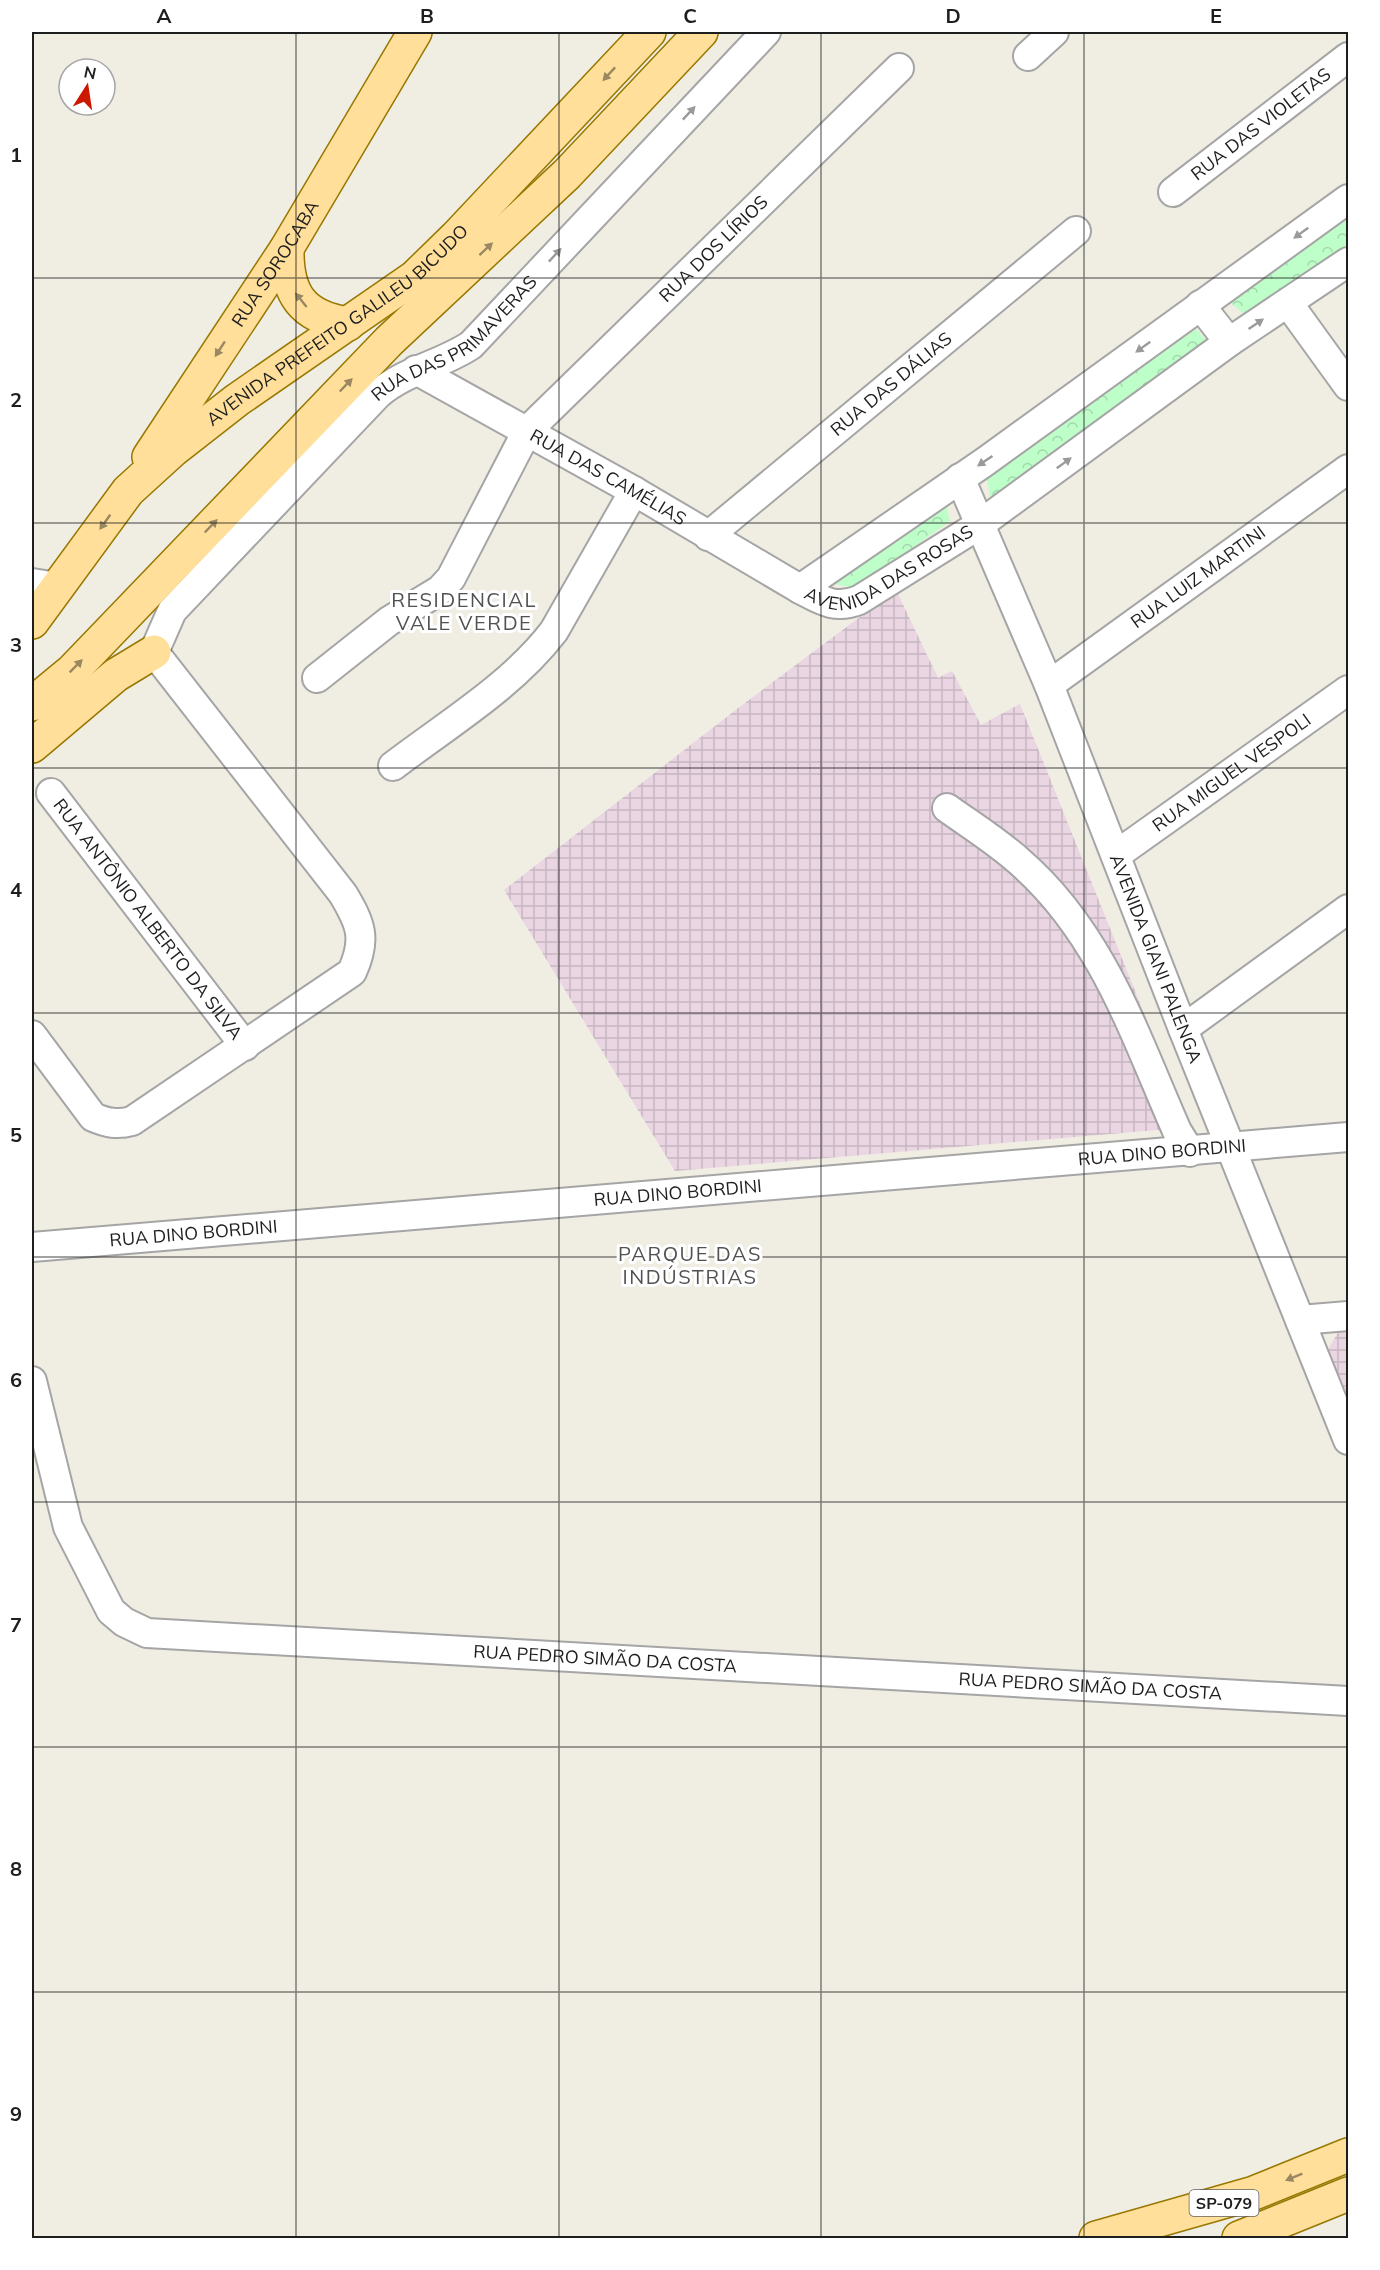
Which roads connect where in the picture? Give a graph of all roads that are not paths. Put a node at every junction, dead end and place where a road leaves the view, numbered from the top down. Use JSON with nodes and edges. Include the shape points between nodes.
{"nodes":[{"id":1,"x":415,"y":32,"type":"edge"},
{"id":2,"x":649,"y":32,"type":"edge"},
{"id":3,"x":701,"y":32,"type":"edge"},
{"id":4,"x":766,"y":32,"type":"edge"},
{"id":5,"x":1054,"y":32,"type":"edge"},
{"id":6,"x":1028,"y":56,"type":"dead end"},
{"id":7,"x":1348,"y":57,"type":"edge"},
{"id":8,"x":899,"y":68,"type":"dead end"},
{"id":9,"x":1173,"y":192,"type":"dead end"},
{"id":10,"x":1348,"y":199,"type":"edge"},
{"id":11,"x":1076,"y":231,"type":"dead end"},
{"id":12,"x":287,"y":248,"type":"junction"},
{"id":13,"x":1348,"y":262,"type":"edge"},
{"id":14,"x":1288,"y":303,"type":"junction"},
{"id":15,"x":1200,"y":305,"type":"junction"},
{"id":16,"x":348,"y":324,"type":"junction"},
{"id":17,"x":1229,"y":342,"type":"junction"},
{"id":18,"x":416,"y":370,"type":"junction"},
{"id":19,"x":1348,"y":386,"type":"edge"},
{"id":20,"x":527,"y":431,"type":"junction"},
{"id":21,"x":1348,"y":469,"type":"edge"},
{"id":22,"x":960,"y":478,"type":"junction"},
{"id":23,"x":128,"y":491,"type":"junction"},
{"id":24,"x":634,"y":491,"type":"junction"},
{"id":25,"x":979,"y":525,"type":"junction"},
{"id":26,"x":708,"y":536,"type":"junction"},
{"id":27,"x":44,"y":585,"type":"edge"},
{"id":28,"x":800,"y":589,"type":"junction"},
{"id":29,"x":32,"y":622,"type":"edge"},
{"id":30,"x":154,"y":652,"type":"junction"},
{"id":31,"x":317,"y":678,"type":"dead end"},
{"id":32,"x":1049,"y":685,"type":"junction"},
{"id":33,"x":1348,"y":690,"type":"edge"},
{"id":34,"x":32,"y":704,"type":"edge"},
{"id":35,"x":32,"y":746,"type":"edge"},
{"id":36,"x":393,"y":766,"type":"dead end"},
{"id":37,"x":51,"y":793,"type":"dead end"},
{"id":38,"x":947,"y":808,"type":"dead end"},
{"id":39,"x":1116,"y":855,"type":"junction"},
{"id":40,"x":1348,"y":909,"type":"edge"},
{"id":41,"x":1183,"y":1029,"type":"junction"},
{"id":42,"x":32,"y":1035,"type":"edge"},
{"id":43,"x":244,"y":1046,"type":"junction"},
{"id":44,"x":1348,"y":1119,"type":"edge"},
{"id":45,"x":1336,"y":1138,"type":"edge"},
{"id":46,"x":1232,"y":1148,"type":"junction"},
{"id":47,"x":1190,"y":1152,"type":"junction"},
{"id":48,"x":32,"y":1248,"type":"edge"},
{"id":49,"x":1348,"y":1316,"type":"edge"},
{"id":50,"x":1300,"y":1320,"type":"junction"},
{"id":51,"x":32,"y":1381,"type":"edge"},
{"id":52,"x":1348,"y":1440,"type":"edge"},
{"id":53,"x":1348,"y":1701,"type":"edge"},
{"id":54,"x":1348,"y":2155,"type":"edge"},
{"id":55,"x":1348,"y":2194,"type":"edge"},
{"id":56,"x":1096,"y":2238,"type":"edge"},
{"id":57,"x":1239,"y":2238,"type":"edge"}],
"edges":[{"from":1,"to":12,"type":"main road","name":"RUA SOROCABA"},
{"from":2,"to":16,"type":"main road","name":"AVENIDA PREFEITO GALILEU BICUDO","one_way":true,"via":[[440,253],[415,277]]},
{"from":34,"to":3,"type":"main road","one_way":true,"via":[[72,671],[389,341],[567,174]]},
{"from":18,"to":4,"type":"street","name":"RUA DAS PRIMAVERAS","one_way":true,"via":[[451,359],[471,345]]},
{"from":5,"to":6,"type":"street"},
{"from":7,"to":9,"type":"street","name":"RUA DAS VIOLETAS"},
{"from":8,"to":20,"type":"street","name":"RUA DOS LÍRIOS"},
{"from":10,"to":15,"type":"street","name":"AVENIDA DAS ROSAS","one_way":true},
{"from":11,"to":26,"type":"street","name":"RUA DAS DÁLIAS"},
{"from":16,"to":12,"type":"main road","one_way":true,"via":[[315,314],[302,303],[287,272]]},
{"from":12,"to":23,"type":"main road","name":"RUA SOROCABA","one_way":true},
{"from":13,"to":14,"type":"street","name":"AVENIDA DAS ROSAS"},
{"from":17,"to":14,"type":"street","name":"AVENIDA DAS ROSAS","one_way":true},
{"from":14,"to":19,"type":"street"},
{"from":15,"to":17,"type":"street"},
{"from":15,"to":22,"type":"street","name":"AVENIDA DAS ROSAS","one_way":true},
{"from":16,"to":23,"type":"main road","name":"AVENIDA PREFEITO GALILEU BICUDO","via":[[237,400]]},
{"from":25,"to":17,"type":"street","name":"AVENIDA DAS ROSAS","one_way":true},
{"from":18,"to":20,"type":"street","name":"RUA DAS CAMÉLIAS"},
{"from":18,"to":30,"type":"street","name":"RUA DAS PRIMAVERAS","via":[[378,394],[172,611]]},
{"from":20,"to":24,"type":"street","name":"RUA DAS CAMÉLIAS"},
{"from":20,"to":31,"type":"street","name":"RUA DOS LÍRIOS","via":[[451,578],[440,591],[388,621]]},
{"from":21,"to":32,"type":"street","name":"RUA LUIZ MARTINI"},
{"from":22,"to":25,"type":"street","name":"AVENIDA GIANI PALENGA"},
{"from":22,"to":28,"type":"street","name":"AVENIDA DAS ROSAS"},
{"from":23,"to":27,"type":"main road","name":"AVENIDA PREFEITO GALILEU BICUDO","one_way":true},
{"from":24,"to":26,"type":"street","name":"RUA DAS CAMÉLIAS"},
{"from":24,"to":36,"type":"street","via":[[539,651],[514,675]]},
{"from":25,"to":28,"type":"street","name":"AVENIDA DAS ROSAS","via":[[851,603],[828,604]]},
{"from":25,"to":32,"type":"street","name":"AVENIDA GIANI PALENGA"},
{"from":26,"to":28,"type":"street","name":"RUA DAS CAMÉLIAS"},
{"from":27,"to":29,"type":"main road","name":"AVENIDA PREFEITO GALILEU BICUDO"},
{"from":30,"to":35,"type":"main road","via":[[116,675]]},
{"from":30,"to":43,"type":"street","via":[[343,894],[362,934],[360,954],[352,972]]},
{"from":32,"to":39,"type":"street","name":"AVENIDA GIANI PALENGA"},
{"from":33,"to":39,"type":"street","name":"RUA MIGUEL VESPOLI"},
{"from":37,"to":43,"type":"street","name":"RUA ANTÔNIO ALBERTO DA SILVA"},
{"from":38,"to":47,"type":"street","via":[[1021,862],[1087,940],[1114,984],[1177,1131]]},
{"from":39,"to":41,"type":"street","name":"AVENIDA GIANI PALENGA"},
{"from":40,"to":41,"type":"street"},
{"from":41,"to":46,"type":"street","name":"AVENIDA GIANI PALENGA"},
{"from":42,"to":43,"type":"street","via":[[93,1117],[120,1124],[132,1121]]},
{"from":44,"to":45,"type":"street","name":"RUA DINO BORDINI"},
{"from":45,"to":46,"type":"street","name":"RUA DINO BORDINI"},
{"from":46,"to":47,"type":"street","name":"RUA DINO BORDINI"},
{"from":46,"to":50,"type":"street","name":"AVENIDA GIANI PALENGA"},
{"from":47,"to":48,"type":"street","name":"RUA DINO BORDINI"},
{"from":49,"to":50,"type":"street"},
{"from":50,"to":52,"type":"street","name":"AVENIDA GIANI PALENGA"},
{"from":51,"to":53,"type":"street","name":"RUA PEDRO SIMÃO DA COSTA","via":[[68,1527],[111,1611],[147,1633]]},
{"from":54,"to":56,"type":"main road","number":"SP-079","one_way":true,"via":[[1254,2193]]},
{"from":55,"to":57,"type":"main road","number":"SP-079"}]}
